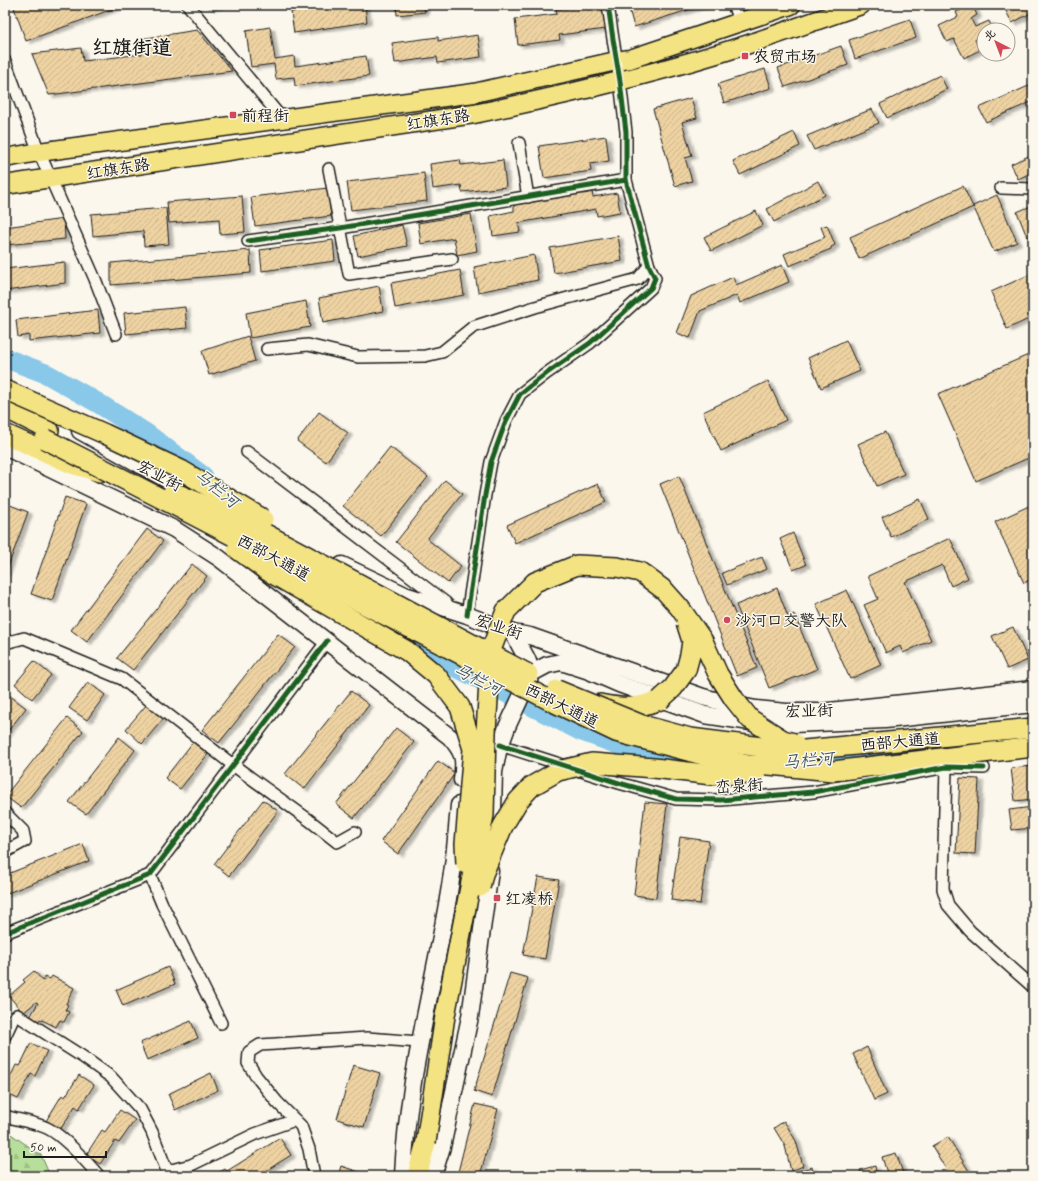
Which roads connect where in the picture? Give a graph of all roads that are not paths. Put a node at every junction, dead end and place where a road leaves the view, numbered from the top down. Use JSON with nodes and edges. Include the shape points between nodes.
{"nodes":[{"id":1,"x":188,"y":5,"type":"edge"},
{"id":2,"x":608,"y":5,"type":"edge"},
{"id":3,"x":733,"y":5,"type":"edge"},
{"id":4,"x":791,"y":5,"type":"edge"},
{"id":5,"x":861,"y":5,"type":"edge"},
{"id":6,"x":740,"y":22,"type":"junction"},
{"id":7,"x":5,"y":61,"type":"edge"},
{"id":8,"x":616,"y":61,"type":"junction"},
{"id":9,"x":620,"y":81,"type":"junction"},
{"id":10,"x":283,"y":120,"type":"junction"},
{"id":11,"x":519,"y":143,"type":"dead end"},
{"id":12,"x":39,"y":152,"type":"junction"},
{"id":13,"x":5,"y":158,"type":"edge"},
{"id":14,"x":330,"y":169,"type":"dead end"},
{"id":15,"x":50,"y":178,"type":"junction"},
{"id":16,"x":626,"y":180,"type":"junction"},
{"id":17,"x":5,"y":185,"type":"edge"},
{"id":18,"x":1001,"y":188,"type":"dead end"},
{"id":19,"x":1033,"y":189,"type":"edge"},
{"id":20,"x":528,"y":197,"type":"junction"},
{"id":21,"x":340,"y":228,"type":"junction"},
{"id":22,"x":248,"y":241,"type":"dead end"},
{"id":23,"x":452,"y":259,"type":"dead end"},
{"id":24,"x":649,"y":266,"type":"junction"},
{"id":25,"x":116,"y":334,"type":"dead end"},
{"id":26,"x":267,"y":349,"type":"dead end"},
{"id":27,"x":5,"y":389,"type":"edge"},
{"id":28,"x":5,"y":408,"type":"edge"},
{"id":29,"x":5,"y":419,"type":"edge"},
{"id":30,"x":5,"y":434,"type":"edge"},
{"id":31,"x":5,"y":447,"type":"edge"},
{"id":32,"x":247,"y":452,"type":"dead end"},
{"id":33,"x":126,"y":480,"type":"junction"},
{"id":34,"x":172,"y":504,"type":"junction"},
{"id":35,"x":253,"y":522,"type":"junction"},
{"id":36,"x":219,"y":558,"type":"junction"},
{"id":37,"x":363,"y":586,"type":"junction"},
{"id":38,"x":680,"y":608,"type":"junction"},
{"id":39,"x":445,"y":609,"type":"junction"},
{"id":40,"x":467,"y":615,"type":"junction"},
{"id":41,"x":513,"y":633,"type":"junction"},
{"id":42,"x":327,"y":641,"type":"junction"},
{"id":43,"x":5,"y":643,"type":"edge"},
{"id":44,"x":532,"y":673,"type":"junction"},
{"id":45,"x":1033,"y":689,"type":"edge"},
{"id":46,"x":571,"y":696,"type":"junction"},
{"id":47,"x":1033,"y":704,"type":"edge"},
{"id":48,"x":1033,"y":728,"type":"edge"},
{"id":49,"x":450,"y":737,"type":"junction"},
{"id":50,"x":500,"y":744,"type":"junction"},
{"id":51,"x":1033,"y":747,"type":"edge"},
{"id":52,"x":827,"y":748,"type":"junction"},
{"id":53,"x":233,"y":765,"type":"junction"},
{"id":54,"x":946,"y":767,"type":"junction"},
{"id":55,"x":984,"y":768,"type":"dead end"},
{"id":56,"x":833,"y":771,"type":"junction"},
{"id":57,"x":5,"y":813,"type":"edge"},
{"id":58,"x":355,"y":832,"type":"dead end"},
{"id":59,"x":5,"y":852,"type":"edge"},
{"id":60,"x":150,"y":875,"type":"junction"},
{"id":61,"x":468,"y":896,"type":"junction"},
{"id":62,"x":5,"y":933,"type":"edge"},
{"id":63,"x":1033,"y":987,"type":"edge"},
{"id":64,"x":445,"y":1016,"type":"junction"},
{"id":65,"x":221,"y":1023,"type":"dead end"},
{"id":66,"x":5,"y":1036,"type":"edge"},
{"id":67,"x":419,"y":1042,"type":"junction"},
{"id":68,"x":5,"y":1116,"type":"edge"},
{"id":69,"x":295,"y":1120,"type":"junction"},
{"id":70,"x":167,"y":1174,"type":"edge"},
{"id":71,"x":98,"y":1176,"type":"edge"},
{"id":72,"x":314,"y":1176,"type":"edge"},
{"id":73,"x":403,"y":1176,"type":"edge"},
{"id":74,"x":418,"y":1176,"type":"edge"},
{"id":75,"x":434,"y":1176,"type":"edge"}],
"edges":[{"from":1,"to":10,"type":"street"},
{"from":2,"to":8,"type":"street"},
{"from":3,"to":6,"type":"street"},
{"from":4,"to":6,"type":"main road","name":"红旗东路"},
{"from":5,"to":9,"type":"main road","name":"红旗东路","via":[[749,44]]},
{"from":6,"to":8,"type":"main road","name":"红旗东路","via":[[630,59]]},
{"from":7,"to":12,"type":"street"},
{"from":8,"to":9,"type":"street"},
{"from":8,"to":10,"type":"main road","name":"红旗东路","via":[[474,93]]},
{"from":9,"to":15,"type":"main road","name":"红旗东路","via":[[474,114]]},
{"from":9,"to":16,"type":"street","via":[[626,132]]},
{"from":10,"to":12,"type":"main road","name":"红旗东路"},
{"from":11,"to":20,"type":"street"},
{"from":12,"to":13,"type":"main road","name":"红旗东路"},
{"from":12,"to":15,"type":"street"},
{"from":14,"to":21,"type":"street"},
{"from":15,"to":17,"type":"main road","name":"红旗东路"},
{"from":15,"to":25,"type":"street","via":[[95,279]]},
{"from":16,"to":20,"type":"street"},
{"from":16,"to":24,"type":"street"},
{"from":18,"to":19,"type":"street"},
{"from":20,"to":21,"type":"street"},
{"from":21,"to":22,"type":"street"},
{"from":21,"to":23,"type":"street","via":[[349,274]]},
{"from":24,"to":26,"type":"street","via":[[638,280],[535,306],[474,327],[442,352],[425,356],[358,357],[308,345]]},
{"from":24,"to":40,"type":"street","via":[[655,278],[651,288],[590,343],[520,394],[506,421],[490,469]]},
{"from":27,"to":35,"type":"main road","name":"宏业街","via":[[173,483]]},
{"from":27,"to":37,"type":"highway","bridge":true,"via":[[181,470],[292,537]]},
{"from":28,"to":37,"type":"highway","name":"西部大通道","bridge":true,"via":[[158,486],[236,518]]},
{"from":29,"to":33,"type":"highway","name":"西部大通道","bridge":true},
{"from":30,"to":33,"type":"highway","bridge":true,"via":[[72,464]]},
{"from":31,"to":36,"type":"main road","via":[[174,529]]},
{"from":32,"to":39,"type":"street","via":[[446,603]]},
{"from":33,"to":34,"type":"highway","name":"西部大通道","bridge":true},
{"from":34,"to":56,"type":"highway","name":"西部大通道","bridge":true,"via":[[553,702],[616,732],[748,765]]},
{"from":34,"to":61,"type":"highway","bridge":true,"via":[[266,570],[407,650],[440,680],[460,707],[473,749],[465,844]]},
{"from":35,"to":36,"type":"main road","via":[[236,523],[222,534],[218,541]]},
{"from":35,"to":39,"type":"main road","name":"宏业街","via":[[405,595]]},
{"from":36,"to":42,"type":"main road"},
{"from":37,"to":46,"type":"highway","name":"西部大通道","bridge":true,"via":[[559,692]]},
{"from":38,"to":46,"type":"highway","bridge":true,"via":[[692,641],[690,655],[686,670],[660,700],[639,707],[624,708]]},
{"from":38,"to":52,"type":"highway","bridge":true,"via":[[702,641],[718,674],[750,719],[783,740]]},
{"from":38,"to":61,"type":"highway","bridge":true,"via":[[664,590],[640,572],[617,567],[577,565],[535,582],[506,611],[491,650],[484,815]]},
{"from":39,"to":40,"type":"main road","name":"宏业街"},
{"from":40,"to":41,"type":"main road","name":"宏业街"},
{"from":41,"to":44,"type":"main road"},
{"from":41,"to":45,"type":"main road","name":"宏业街","via":[[530,636],[703,697],[756,709],[820,712]]},
{"from":42,"to":49,"type":"main road"},
{"from":42,"to":53,"type":"street"},
{"from":43,"to":53,"type":"street","via":[[24,638],[122,678]]},
{"from":44,"to":47,"type":"main road","name":"宏业街","via":[[547,665],[561,662],[705,715],[770,725],[884,720]]},
{"from":44,"to":50,"type":"main road"},
{"from":46,"to":52,"type":"highway","name":"西部大通道","bridge":true,"via":[[642,725],[690,738],[794,751]]},
{"from":48,"to":52,"type":"highway","name":"西部大通道","bridge":true},
{"from":49,"to":50,"type":"main road"},
{"from":49,"to":67,"type":"main road","via":[[458,747],[464,763],[451,880]]},
{"from":50,"to":54,"type":"street","name":"峦泉街","via":[[676,799],[721,800],[813,792]]},
{"from":50,"to":75,"type":"main road","via":[[494,772],[491,864],[470,1017]]},
{"from":51,"to":56,"type":"highway","name":"西部大通道","bridge":true},
{"from":53,"to":58,"type":"street","via":[[337,842]]},
{"from":53,"to":60,"type":"street"},
{"from":54,"to":55,"type":"street","name":"峦泉街"},
{"from":54,"to":63,"type":"street","via":[[943,889],[948,905],[970,931]]},
{"from":56,"to":64,"type":"highway","bridge":true,"via":[[712,775],[592,763],[558,770],[532,786],[518,801],[504,826],[484,874]]},
{"from":57,"to":59,"type":"street","via":[[23,831],[25,841]]},
{"from":60,"to":62,"type":"street"},
{"from":60,"to":65,"type":"street"},
{"from":61,"to":64,"type":"highway","bridge":true},
{"from":64,"to":74,"type":"highway","bridge":true,"via":[[426,1142]]},
{"from":66,"to":70,"type":"street","via":[[17,1015],[83,1056],[111,1077],[140,1108],[152,1132]]},
{"from":67,"to":69,"type":"street","via":[[367,1038],[260,1045],[249,1052],[248,1064],[277,1102]]},
{"from":67,"to":73,"type":"main road","via":[[404,1143]]},
{"from":68,"to":71,"type":"street","via":[[55,1133]]},
{"from":69,"to":70,"type":"street","via":[[255,1134]]},
{"from":69,"to":72,"type":"street","via":[[301,1126],[309,1149]]}]}
